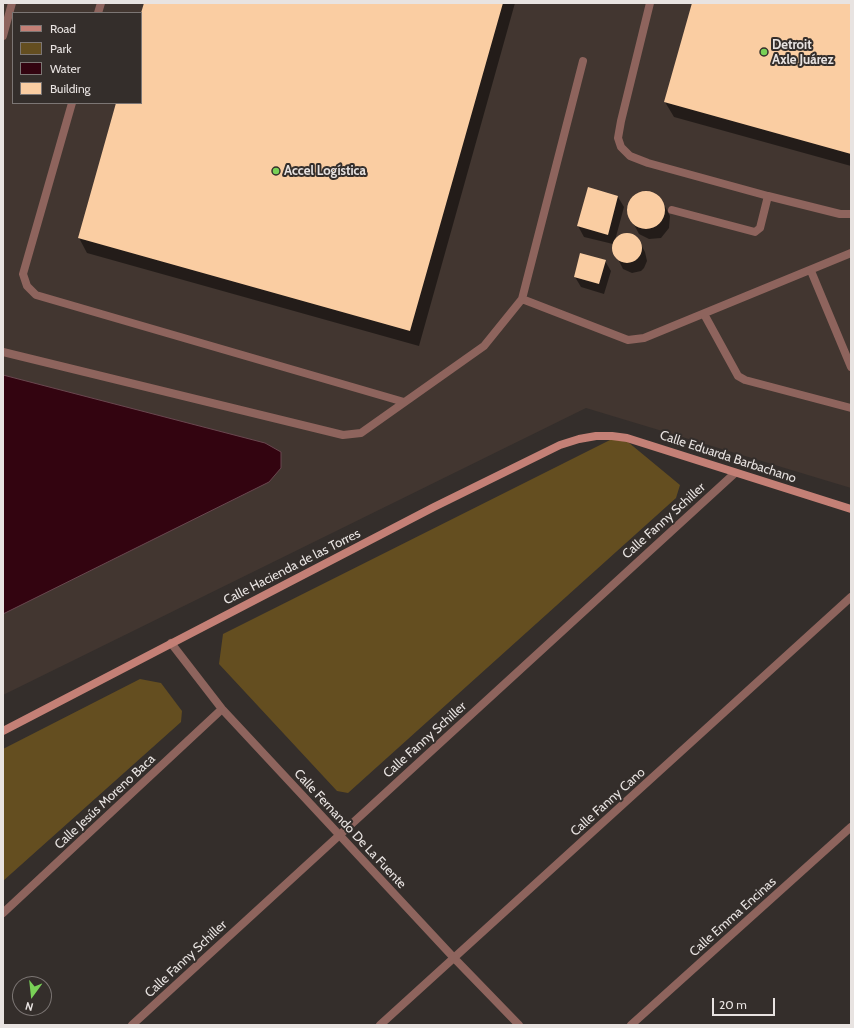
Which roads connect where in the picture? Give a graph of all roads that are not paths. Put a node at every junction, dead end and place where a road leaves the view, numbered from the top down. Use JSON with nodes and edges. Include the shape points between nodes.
{"nodes":[{"id":1,"x":12,"y":3,"type":"edge"},
{"id":2,"x":650,"y":3,"type":"edge"},
{"id":3,"x":3,"y":36,"type":"edge"},
{"id":4,"x":583,"y":61,"type":"dead end"},
{"id":5,"x":72,"y":104,"type":"edge"},
{"id":6,"x":768,"y":196,"type":"junction"},
{"id":7,"x":672,"y":210,"type":"dead end"},
{"id":8,"x":851,"y":214,"type":"edge"},
{"id":9,"x":851,"y":253,"type":"edge"},
{"id":10,"x":811,"y":270,"type":"junction"},
{"id":11,"x":522,"y":300,"type":"junction"},
{"id":12,"x":704,"y":314,"type":"junction"},
{"id":13,"x":3,"y":352,"type":"edge"},
{"id":14,"x":851,"y":367,"type":"edge"},
{"id":15,"x":404,"y":402,"type":"junction"},
{"id":16,"x":851,"y":408,"type":"edge"},
{"id":17,"x":596,"y":436,"type":"joint"},
{"id":18,"x":735,"y":473,"type":"junction"},
{"id":19,"x":851,"y":509,"type":"edge"},
{"id":20,"x":851,"y":597,"type":"edge"},
{"id":21,"x":171,"y":643,"type":"junction"},
{"id":22,"x":222,"y":709,"type":"junction"},
{"id":23,"x":3,"y":731,"type":"edge"},
{"id":24,"x":851,"y":827,"type":"edge"},
{"id":25,"x":339,"y":834,"type":"junction"},
{"id":26,"x":3,"y":913,"type":"edge"},
{"id":27,"x":454,"y":958,"type":"junction"},
{"id":28,"x":132,"y":1025,"type":"edge"},
{"id":29,"x":380,"y":1025,"type":"edge"},
{"id":30,"x":518,"y":1025,"type":"edge"},
{"id":31,"x":631,"y":1025,"type":"edge"}],
"edges":[{"from":1,"to":3,"type":"street"},
{"from":2,"to":6,"type":"street","via":[[622,115],[618,138],[621,147],[630,156],[648,163]]},
{"from":4,"to":11,"type":"street"},
{"from":5,"to":15,"type":"street","via":[[23,274],[27,286],[36,295]]},
{"from":6,"to":7,"type":"street","via":[[760,228],[754,232]]},
{"from":6,"to":8,"type":"street","via":[[840,214]]},
{"from":9,"to":10,"type":"street"},
{"from":10,"to":12,"type":"street"},
{"from":10,"to":14,"type":"street"},
{"from":11,"to":12,"type":"street","via":[[628,340],[644,338]]},
{"from":11,"to":15,"type":"street","via":[[484,346]]},
{"from":12,"to":16,"type":"street","via":[[738,376]]},
{"from":13,"to":15,"type":"street","via":[[343,435],[361,433]]},
{"from":17,"to":18,"type":"street","name":"Calle Eduarda Barbachano","via":[[612,436],[643,443]]},
{"from":17,"to":21,"type":"street","name":"Calle Hacienda de las Torres","via":[[579,438],[560,445]]},
{"from":18,"to":19,"type":"street","name":"Calle Eduarda Barbachano"},
{"from":18,"to":25,"type":"street","name":"Calle Fanny Schiller"},
{"from":20,"to":27,"type":"street","name":"Calle Fanny Cano"},
{"from":21,"to":22,"type":"street","name":"Calle Fernando De La Fuente"},
{"from":21,"to":23,"type":"street","name":"Calle Hacienda de las Torres"},
{"from":22,"to":25,"type":"street","name":"Calle Fernando De La Fuente"},
{"from":22,"to":26,"type":"street","name":"Calle Jesús Moreno Baca"},
{"from":24,"to":31,"type":"street","name":"Calle Emma Encinas"},
{"from":25,"to":27,"type":"street","name":"Calle Fernando De La Fuente"},
{"from":25,"to":28,"type":"street","name":"Calle Fanny Schiller"},
{"from":27,"to":29,"type":"street","name":"Calle Fanny Cano"},
{"from":27,"to":30,"type":"street","name":"Calle Fernando De La Fuente"}]}
